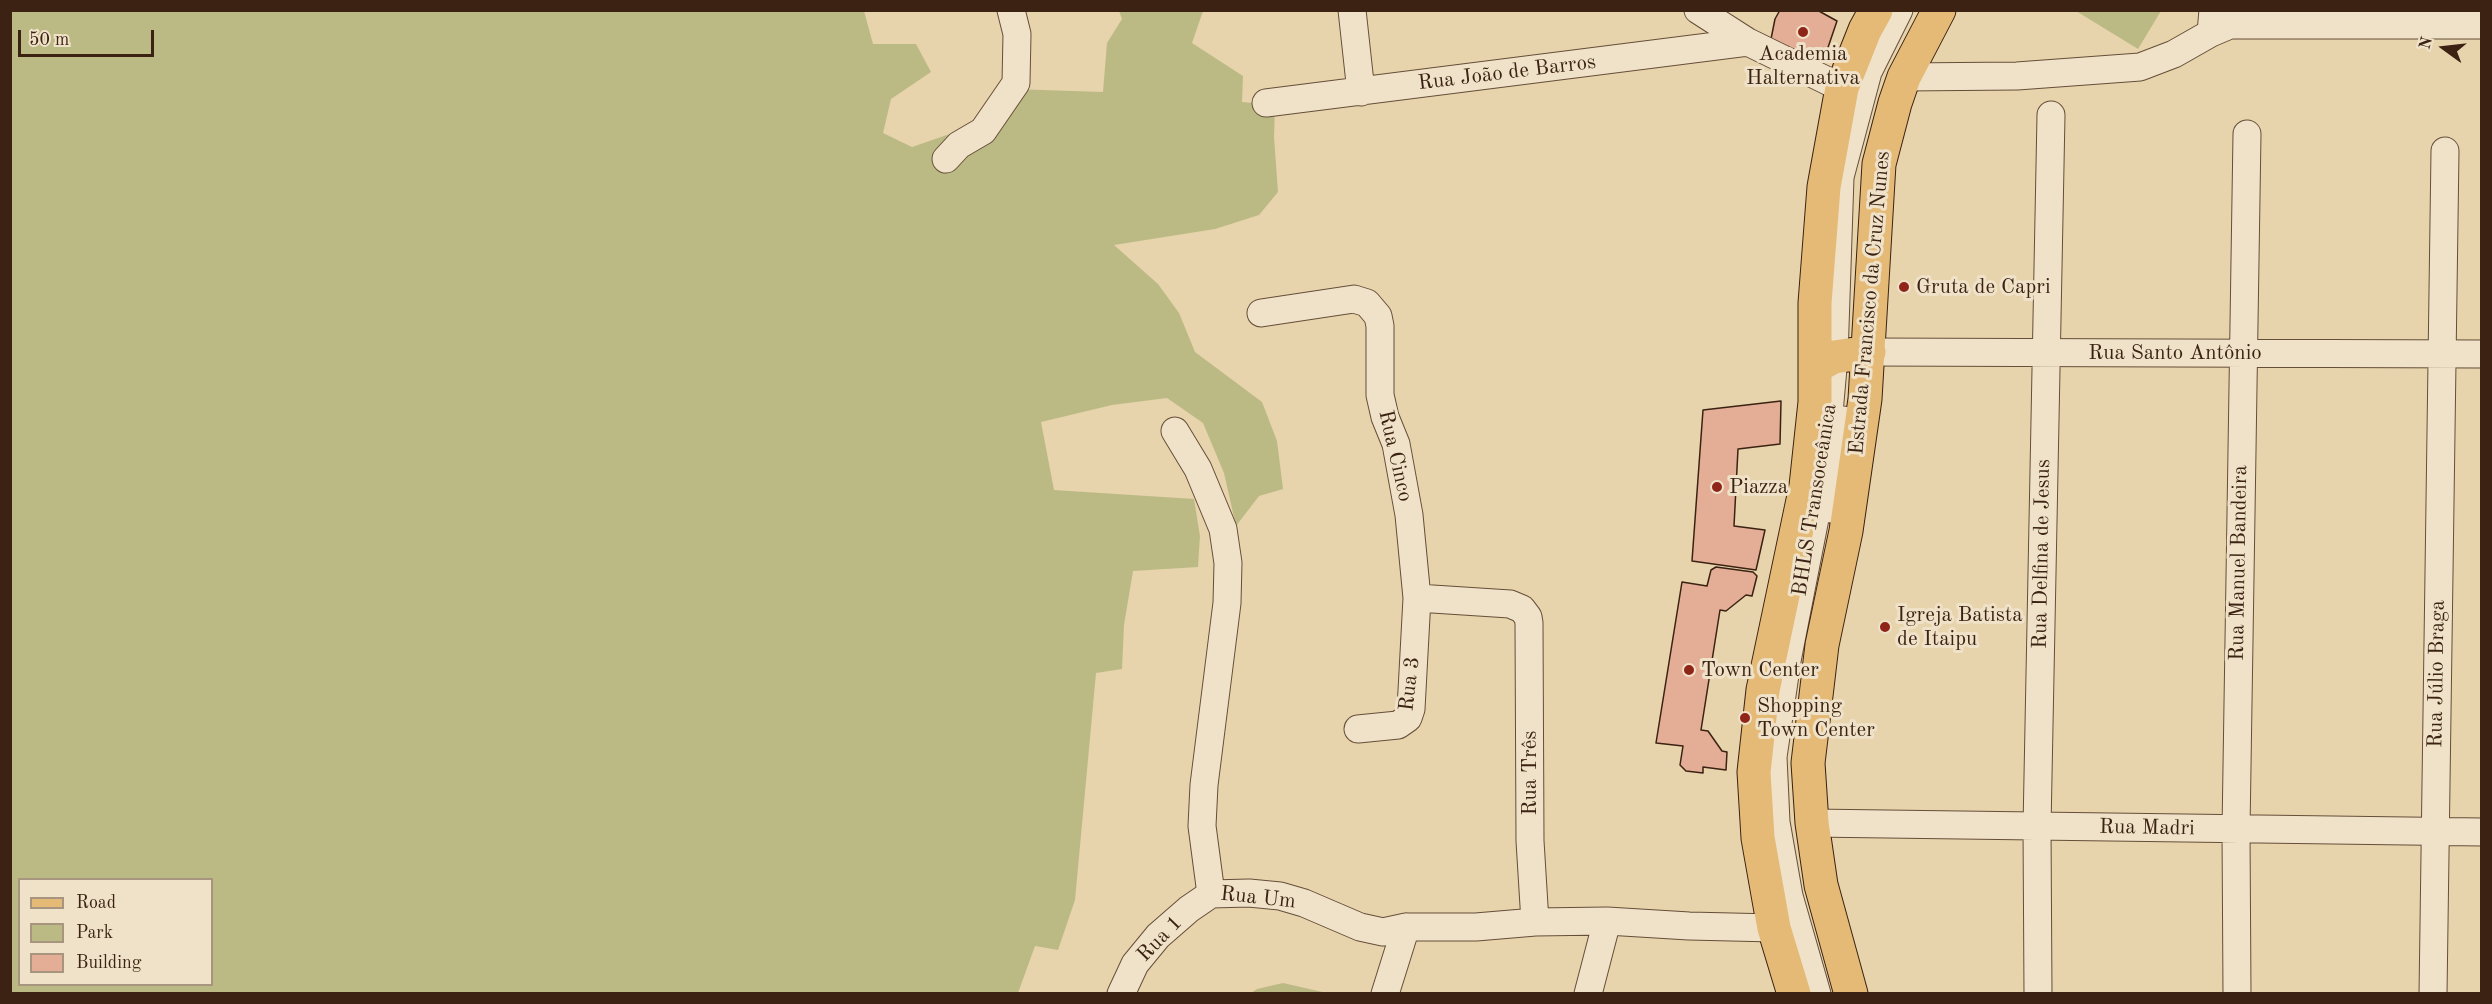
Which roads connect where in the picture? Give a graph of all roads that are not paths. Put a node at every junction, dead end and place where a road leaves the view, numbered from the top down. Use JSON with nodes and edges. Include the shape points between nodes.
{"nodes":[{"id":1,"x":1011,"y":10,"type":"edge"},
{"id":2,"x":1352,"y":10,"type":"edge"},
{"id":3,"x":1698,"y":10,"type":"edge"},
{"id":4,"x":1876,"y":10,"type":"edge"},
{"id":5,"x":1899,"y":10,"type":"edge"},
{"id":6,"x":1915,"y":10,"type":"edge"},
{"id":7,"x":1939,"y":10,"type":"edge"},
{"id":8,"x":2212,"y":22,"type":"edge"},
{"id":9,"x":2481,"y":25,"type":"edge"},
{"id":10,"x":1748,"y":42,"type":"junction"},
{"id":11,"x":1919,"y":48,"type":"junction"},
{"id":12,"x":1904,"y":77,"type":"junction"},
{"id":13,"x":1953,"y":78,"type":"junction"},
{"id":14,"x":1842,"y":88,"type":"junction"},
{"id":15,"x":1361,"y":92,"type":"junction"},
{"id":16,"x":1266,"y":103,"type":"dead end"},
{"id":17,"x":2051,"y":115,"type":"dead end"},
{"id":18,"x":2247,"y":134,"type":"dead end"},
{"id":19,"x":2445,"y":151,"type":"dead end"},
{"id":20,"x":946,"y":159,"type":"dead end"},
{"id":21,"x":1261,"y":313,"type":"dead end"},
{"id":22,"x":2046,"y":352,"type":"junction"},
{"id":23,"x":2242,"y":353,"type":"junction"},
{"id":24,"x":2441,"y":354,"type":"junction"},
{"id":25,"x":2481,"y":354,"type":"edge"},
{"id":26,"x":1842,"y":357,"type":"junction"},
{"id":27,"x":1174,"y":431,"type":"dead end"},
{"id":28,"x":1417,"y":598,"type":"junction"},
{"id":29,"x":1358,"y":729,"type":"dead end"},
{"id":30,"x":1812,"y":823,"type":"junction"},
{"id":31,"x":2037,"y":826,"type":"junction"},
{"id":32,"x":2236,"y":830,"type":"junction"},
{"id":33,"x":2481,"y":832,"type":"edge"},
{"id":34,"x":2436,"y":833,"type":"junction"},
{"id":35,"x":1211,"y":894,"type":"junction"},
{"id":36,"x":1607,"y":921,"type":"junction"},
{"id":37,"x":1535,"y":922,"type":"junction"},
{"id":38,"x":1406,"y":927,"type":"junction"},
{"id":39,"x":1774,"y":928,"type":"junction"},
{"id":40,"x":1121,"y":993,"type":"edge"},
{"id":41,"x":1385,"y":993,"type":"edge"},
{"id":42,"x":1588,"y":993,"type":"edge"},
{"id":43,"x":1794,"y":993,"type":"edge"},
{"id":44,"x":1817,"y":993,"type":"edge"},
{"id":45,"x":1829,"y":993,"type":"edge"},
{"id":46,"x":1851,"y":993,"type":"edge"},
{"id":47,"x":2038,"y":993,"type":"edge"},
{"id":48,"x":2237,"y":993,"type":"edge"},
{"id":49,"x":2433,"y":993,"type":"edge"}],
"edges":[{"from":1,"to":20,"type":"street","via":[[1017,34],[1016,83],[983,131],[959,145]]},
{"from":2,"to":15,"type":"street"},
{"from":3,"to":10,"type":"street"},
{"from":4,"to":14,"type":"main road","name":"Estrada Francisco da Cruz Nunes"},
{"from":5,"to":26,"type":"street","name":"BHLS Transoceânica","via":[[1868,72],[1840,177]]},
{"from":6,"to":26,"type":"street","name":"BHLS Transoceânica","via":[[1871,111],[1855,178]]},
{"from":7,"to":11,"type":"main road","name":"Estrada Francisco da Cruz Nunes"},
{"from":8,"to":9,"type":"street"},
{"from":8,"to":13,"type":"street","via":[[2174,54],[2140,67]]},
{"from":10,"to":14,"type":"street"},
{"from":10,"to":15,"type":"street","name":"Rua João de Barros"},
{"from":11,"to":12,"type":"main road","name":"Estrada Francisco da Cruz Nunes"},
{"from":11,"to":13,"type":"street"},
{"from":12,"to":13,"type":"street"},
{"from":12,"to":26,"type":"main road","name":"Estrada Francisco da Cruz Nunes","via":[[1879,164],[1869,311]]},
{"from":14,"to":26,"type":"main road","name":"Estrada Francisco da Cruz Nunes","via":[[1824,187],[1815,303]]},
{"from":15,"to":16,"type":"street","name":"Rua João de Barros"},
{"from":17,"to":22,"type":"street","name":"Rua Delfina de Jesus"},
{"from":18,"to":23,"type":"street","name":"Rua Manuel Bandeira"},
{"from":19,"to":24,"type":"street","name":"Rua Júlio Braga"},
{"from":21,"to":28,"type":"street","name":"Rua Cinco","via":[[1354,299],[1374,308],[1380,326],[1380,395],[1396,444],[1409,515]]},
{"from":22,"to":23,"type":"street","name":"Rua Santo Antônio"},
{"from":22,"to":26,"type":"street","name":"Rua Santo Antônio"},
{"from":22,"to":31,"type":"street","name":"Rua Delfina de Jesus"},
{"from":23,"to":24,"type":"street","name":"Rua Santo Antônio"},
{"from":23,"to":32,"type":"street","name":"Rua Manuel Bandeira"},
{"from":24,"to":25,"type":"street","name":"Rua Santo Antônio"},
{"from":24,"to":34,"type":"street","name":"Rua Júlio Braga"},
{"from":26,"to":30,"type":"main road","name":"Estrada Francisco da Cruz Nunes","via":[[1865,399],[1846,531],[1822,645],[1808,763]]},
{"from":26,"to":39,"type":"main road","name":"Estrada Francisco da Cruz Nunes","via":[[1815,402],[1806,486],[1763,690],[1754,772],[1758,838]]},
{"from":26,"to":44,"type":"street","name":"BHLS Transoceânica","via":[[1814,529],[1786,661],[1773,757],[1776,822],[1789,896]]},
{"from":26,"to":45,"type":"street","name":"BHLS Transoceânica","via":[[1843,438],[1787,755],[1789,819],[1817,956]]},
{"from":27,"to":35,"type":"street","name":"Rua Um","via":[[1198,469],[1223,529],[1228,563],[1227,603],[1204,785],[1202,826]]},
{"from":28,"to":29,"type":"street","name":"Rua 3","via":[[1408,718],[1398,725]]},
{"from":28,"to":37,"type":"street","name":"Rua Três","via":[[1510,603],[1522,609],[1529,624],[1530,841]]},
{"from":30,"to":31,"type":"street","name":"Rua Madri"},
{"from":30,"to":46,"type":"main road","name":"Estrada Francisco da Cruz Nunes","via":[[1821,885]]},
{"from":31,"to":32,"type":"street","name":"Rua Madri"},
{"from":31,"to":47,"type":"street","name":"Rua Delfina de Jesus"},
{"from":32,"to":34,"type":"street","name":"Rua Madri"},
{"from":32,"to":48,"type":"street","name":"Rua Manuel Bandeira"},
{"from":33,"to":34,"type":"street","name":"Rua Madri"},
{"from":34,"to":49,"type":"street","name":"Rua Júlio Braga"},
{"from":35,"to":38,"type":"street","name":"Rua Um","via":[[1280,896],[1360,927],[1383,932]]},
{"from":35,"to":40,"type":"street","name":"Rua 1","via":[[1158,936],[1135,963]]},
{"from":36,"to":37,"type":"street","name":"Rua Um"},
{"from":36,"to":39,"type":"street","name":"Rua Um"},
{"from":36,"to":42,"type":"street"},
{"from":37,"to":38,"type":"street","name":"Rua Um"},
{"from":38,"to":41,"type":"street"},
{"from":39,"to":43,"type":"main road","name":"Estrada Francisco da Cruz Nunes"}]}
